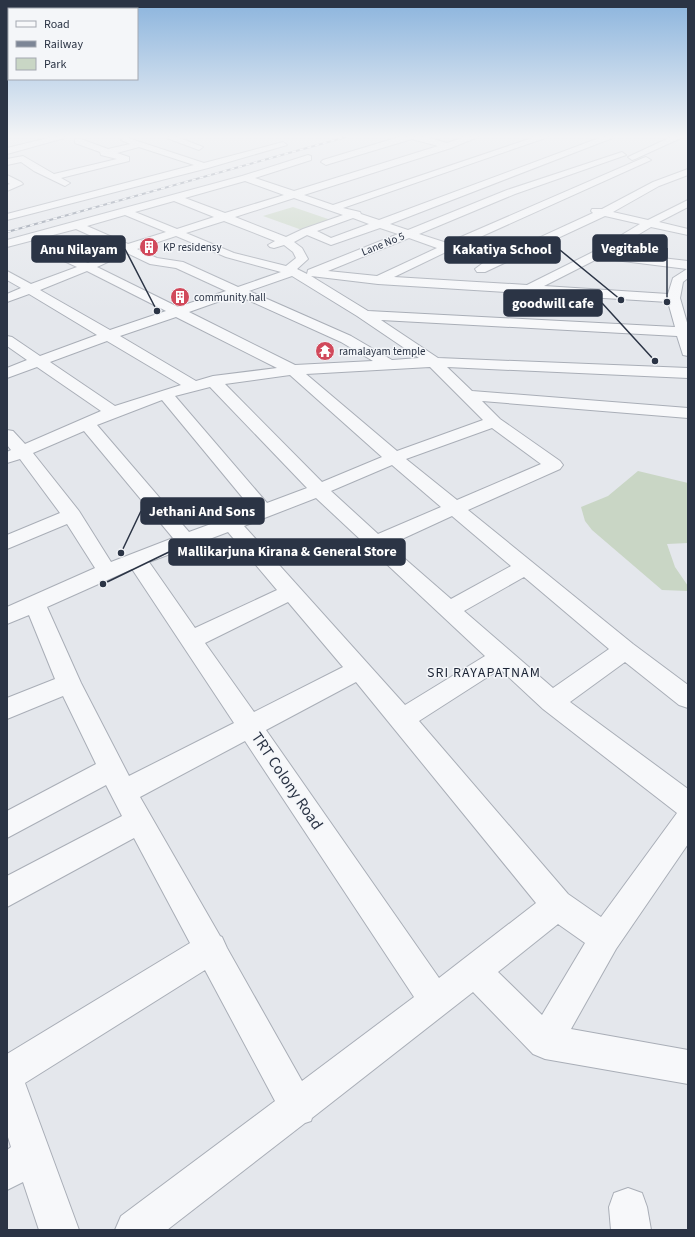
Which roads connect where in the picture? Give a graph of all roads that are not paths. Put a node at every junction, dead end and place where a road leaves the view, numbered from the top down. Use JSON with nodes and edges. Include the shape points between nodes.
{"nodes":[{"id":1,"x":94,"y":195,"type":"edge"},
{"id":2,"x":181,"y":195,"type":"edge"},
{"id":3,"x":294,"y":195,"type":"edge"},
{"id":4,"x":298,"y":195,"type":"edge"},
{"id":5,"x":375,"y":195,"type":"edge"},
{"id":6,"x":458,"y":195,"type":"edge"},
{"id":7,"x":462,"y":195,"type":"edge"},
{"id":8,"x":504,"y":195,"type":"edge"},
{"id":9,"x":522,"y":195,"type":"edge"},
{"id":10,"x":571,"y":195,"type":"edge"},
{"id":11,"x":636,"y":195,"type":"edge"},
{"id":12,"x":172,"y":197,"type":"junction"},
{"id":13,"x":486,"y":202,"type":"junction"},
{"id":14,"x":553,"y":202,"type":"junction"},
{"id":15,"x":21,"y":203,"type":"dead end"},
{"id":16,"x":688,"y":203,"type":"edge"},
{"id":17,"x":568,"y":205,"type":"dead end"},
{"id":18,"x":336,"y":208,"type":"junction"},
{"id":19,"x":33,"y":210,"type":"junction"},
{"id":20,"x":589,"y":210,"type":"dead end"},
{"id":21,"x":124,"y":211,"type":"junction"},
{"id":22,"x":603,"y":213,"type":"junction"},
{"id":23,"x":356,"y":214,"type":"junction"},
{"id":24,"x":7,"y":217,"type":"edge"},
{"id":25,"x":223,"y":217,"type":"junction"},
{"id":26,"x":78,"y":224,"type":"junction"},
{"id":27,"x":381,"y":224,"type":"junction"},
{"id":28,"x":648,"y":224,"type":"junction"},
{"id":29,"x":307,"y":231,"type":"junction"},
{"id":30,"x":175,"y":232,"type":"junction"},
{"id":31,"x":688,"y":232,"type":"edge"},
{"id":32,"x":410,"y":234,"type":"junction"},
{"id":33,"x":286,"y":241,"type":"junction"},
{"id":34,"x":331,"y":242,"type":"junction"},
{"id":35,"x":7,"y":244,"type":"edge"},
{"id":36,"x":450,"y":247,"type":"junction"},
{"id":37,"x":128,"y":248,"type":"junction"},
{"id":38,"x":597,"y":254,"type":"junction"},
{"id":39,"x":42,"y":256,"type":"dead end"},
{"id":40,"x":239,"y":258,"type":"junction"},
{"id":41,"x":344,"y":260,"type":"junction"},
{"id":42,"x":659,"y":261,"type":"junction"},
{"id":43,"x":494,"y":263,"type":"junction"},
{"id":44,"x":688,"y":264,"type":"edge"},
{"id":45,"x":88,"y":267,"type":"junction"},
{"id":46,"x":688,"y":272,"type":"edge"},
{"id":47,"x":299,"y":273,"type":"junction"},
{"id":48,"x":7,"y":275,"type":"edge"},
{"id":49,"x":378,"y":280,"type":"junction"},
{"id":50,"x":448,"y":284,"type":"junction"},
{"id":51,"x":32,"y":289,"type":"junction"},
{"id":52,"x":530,"y":289,"type":"junction"},
{"id":53,"x":675,"y":289,"type":"junction"},
{"id":54,"x":688,"y":290,"type":"edge"},
{"id":55,"x":238,"y":292,"type":"junction"},
{"id":56,"x":7,"y":298,"type":"edge"},
{"id":57,"x":176,"y":312,"type":"junction"},
{"id":58,"x":365,"y":314,"type":"junction"},
{"id":59,"x":683,"y":332,"type":"junction"},
{"id":60,"x":110,"y":335,"type":"junction"},
{"id":61,"x":7,"y":340,"type":"edge"},
{"id":62,"x":688,"y":352,"type":"edge"},
{"id":63,"x":40,"y":361,"type":"junction"},
{"id":64,"x":434,"y":362,"type":"junction"},
{"id":65,"x":390,"y":366,"type":"junction"},
{"id":66,"x":293,"y":370,"type":"junction"},
{"id":67,"x":7,"y":373,"type":"edge"},
{"id":68,"x":688,"y":373,"type":"edge"},
{"id":69,"x":213,"y":381,"type":"junction"},
{"id":70,"x":193,"y":386,"type":"junction"},
{"id":71,"x":165,"y":394,"type":"junction"},
{"id":72,"x":468,"y":395,"type":"junction"},
{"id":73,"x":113,"y":412,"type":"junction"},
{"id":74,"x":688,"y":413,"type":"edge"},
{"id":75,"x":494,"y":422,"type":"junction"},
{"id":76,"x":87,"y":424,"type":"junction"},
{"id":77,"x":7,"y":435,"type":"edge"},
{"id":78,"x":15,"y":455,"type":"edge"},
{"id":79,"x":394,"y":458,"type":"junction"},
{"id":80,"x":319,"y":490,"type":"junction"},
{"id":81,"x":456,"y":508,"type":"junction"},
{"id":82,"x":263,"y":510,"type":"junction"},
{"id":83,"x":72,"y":516,"type":"junction"},
{"id":84,"x":231,"y":523,"type":"junction"},
{"id":85,"x":186,"y":541,"type":"junction"},
{"id":86,"x":7,"y":542,"type":"edge"},
{"id":87,"x":375,"y":543,"type":"junction"},
{"id":88,"x":137,"y":560,"type":"junction"},
{"id":89,"x":526,"y":567,"type":"junction"},
{"id":90,"x":107,"y":571,"type":"junction"},
{"id":91,"x":291,"y":592,"type":"junction"},
{"id":92,"x":35,"y":604,"type":"junction"},
{"id":93,"x":449,"y":610,"type":"junction"},
{"id":94,"x":7,"y":616,"type":"edge"},
{"id":95,"x":191,"y":640,"type":"junction"},
{"id":96,"x":625,"y":650,"type":"junction"},
{"id":97,"x":501,"y":657,"type":"junction"},
{"id":98,"x":360,"y":670,"type":"junction"},
{"id":99,"x":69,"y":683,"type":"junction"},
{"id":100,"x":688,"y":698,"type":"edge"},
{"id":101,"x":552,"y":702,"type":"junction"},
{"id":102,"x":7,"y":709,"type":"edge"},
{"id":103,"x":402,"y":719,"type":"junction"},
{"id":104,"x":250,"y":727,"type":"junction"},
{"id":105,"x":118,"y":781,"type":"junction"},
{"id":106,"x":688,"y":805,"type":"edge"},
{"id":107,"x":688,"y":821,"type":"edge"},
{"id":108,"x":139,"y":822,"type":"junction"},
{"id":109,"x":7,"y":825,"type":"edge"},
{"id":110,"x":7,"y":892,"type":"edge"},
{"id":111,"x":557,"y":905,"type":"junction"},
{"id":112,"x":604,"y":938,"type":"junction"},
{"id":113,"x":211,"y":948,"type":"junction"},
{"id":114,"x":474,"y":971,"type":"junction"},
{"id":115,"x":436,"y":1002,"type":"junction"},
{"id":116,"x":545,"y":1042,"type":"junction"},
{"id":117,"x":688,"y":1067,"type":"edge"},
{"id":118,"x":7,"y":1074,"type":"edge"},
{"id":119,"x":7,"y":1082,"type":"edge"},
{"id":120,"x":298,"y":1108,"type":"junction"},
{"id":121,"x":20,"y":1163,"type":"edge"},
{"id":122,"x":59,"y":1230,"type":"edge"},
{"id":123,"x":135,"y":1230,"type":"edge"}],
"edges":[{"from":1,"to":19,"type":"street"},
{"from":2,"to":12,"type":"street"},
{"from":3,"to":25,"type":"street"},
{"from":4,"to":18,"type":"street"},
{"from":5,"to":18,"type":"street"},
{"from":6,"to":27,"type":"street"},
{"from":7,"to":13,"type":"street"},
{"from":8,"to":13,"type":"street","name":"Lane No 5"},
{"from":9,"to":14,"type":"street"},
{"from":10,"to":14,"type":"street"},
{"from":11,"to":22,"type":"street"},
{"from":12,"to":21,"type":"street"},
{"from":12,"to":25,"type":"street"},
{"from":13,"to":32,"type":"street","name":"Lane No 5"},
{"from":14,"to":17,"type":"street"},
{"from":14,"to":36,"type":"street"},
{"from":15,"to":19,"type":"street"},
{"from":16,"to":28,"type":"street"},
{"from":18,"to":23,"type":"street"},
{"from":19,"to":24,"type":"street"},
{"from":20,"to":22,"type":"street"},
{"from":21,"to":26,"type":"street"},
{"from":21,"to":30,"type":"street"},
{"from":22,"to":28,"type":"street"},
{"from":22,"to":43,"type":"street"},
{"from":23,"to":27,"type":"street"},
{"from":23,"to":29,"type":"street"},
{"from":25,"to":30,"type":"street"},
{"from":25,"to":33,"type":"street"},
{"from":26,"to":35,"type":"street"},
{"from":26,"to":37,"type":"street"},
{"from":27,"to":32,"type":"street"},
{"from":27,"to":34,"type":"street"},
{"from":28,"to":31,"type":"street"},
{"from":28,"to":38,"type":"street"},
{"from":29,"to":33,"type":"street"},
{"from":29,"to":34,"type":"street"},
{"from":30,"to":37,"type":"street"},
{"from":30,"to":40,"type":"street"},
{"from":32,"to":36,"type":"street"},
{"from":32,"to":41,"type":"street","name":"Lane No 5"},
{"from":33,"to":40,"type":"street"},
{"from":33,"to":47,"type":"street","via":[[298,250],[302,259]]},
{"from":34,"to":41,"type":"street"},
{"from":36,"to":43,"type":"street"},
{"from":36,"to":49,"type":"street"},
{"from":37,"to":45,"type":"street"},
{"from":37,"to":55,"type":"street","via":[[154,261],[179,265]]},
{"from":38,"to":42,"type":"street"},
{"from":38,"to":52,"type":"street"},
{"from":39,"to":45,"type":"street","via":[[64,258]]},
{"from":40,"to":47,"type":"street"},
{"from":41,"to":47,"type":"street","name":"Lane No 5"},
{"from":42,"to":44,"type":"street"},
{"from":42,"to":53,"type":"street"},
{"from":43,"to":50,"type":"street"},
{"from":45,"to":51,"type":"street"},
{"from":45,"to":57,"type":"street"},
{"from":46,"to":53,"type":"street"},
{"from":47,"to":49,"type":"street"},
{"from":47,"to":55,"type":"street","name":"Lane No 5"},
{"from":47,"to":58,"type":"street"},
{"from":48,"to":51,"type":"street"},
{"from":49,"to":50,"type":"street"},
{"from":50,"to":52,"type":"street"},
{"from":51,"to":56,"type":"street"},
{"from":51,"to":60,"type":"street"},
{"from":52,"to":53,"type":"street"},
{"from":53,"to":54,"type":"street"},
{"from":53,"to":59,"type":"street"},
{"from":55,"to":57,"type":"street","name":"Lane No 5"},
{"from":55,"to":65,"type":"street","via":[[346,339]]},
{"from":57,"to":60,"type":"street","name":"Lane No 5"},
{"from":57,"to":66,"type":"street"},
{"from":58,"to":59,"type":"street"},
{"from":58,"to":64,"type":"street"},
{"from":59,"to":62,"type":"street"},
{"from":60,"to":63,"type":"street","name":"Lane No 5"},
{"from":60,"to":70,"type":"street"},
{"from":61,"to":63,"type":"street"},
{"from":63,"to":67,"type":"street","name":"Lane No 5"},
{"from":63,"to":73,"type":"street"},
{"from":64,"to":65,"type":"street"},
{"from":64,"to":68,"type":"street"},
{"from":64,"to":72,"type":"street"},
{"from":65,"to":66,"type":"street"},
{"from":66,"to":69,"type":"street"},
{"from":66,"to":79,"type":"street"},
{"from":69,"to":70,"type":"street"},
{"from":69,"to":80,"type":"street"},
{"from":70,"to":71,"type":"street"},
{"from":71,"to":73,"type":"street"},
{"from":71,"to":82,"type":"street"},
{"from":72,"to":74,"type":"street"},
{"from":72,"to":75,"type":"street"},
{"from":73,"to":76,"type":"street"},
{"from":75,"to":79,"type":"street"},
{"from":75,"to":81,"type":"street","via":[[554,465]]},
{"from":76,"to":78,"type":"street"},
{"from":76,"to":85,"type":"street"},
{"from":77,"to":78,"type":"street"},
{"from":78,"to":83,"type":"street"},
{"from":79,"to":80,"type":"street"},
{"from":79,"to":81,"type":"street"},
{"from":80,"to":82,"type":"street"},
{"from":80,"to":87,"type":"street"},
{"from":81,"to":87,"type":"street"},
{"from":81,"to":89,"type":"street"},
{"from":82,"to":84,"type":"street"},
{"from":83,"to":86,"type":"street"},
{"from":83,"to":90,"type":"street"},
{"from":84,"to":85,"type":"street"},
{"from":84,"to":91,"type":"street"},
{"from":85,"to":88,"type":"street"},
{"from":87,"to":93,"type":"street"},
{"from":88,"to":90,"type":"street"},
{"from":88,"to":95,"type":"street","name":"TRT Colony Road"},
{"from":89,"to":93,"type":"street"},
{"from":89,"to":96,"type":"street"},
{"from":90,"to":92,"type":"street"},
{"from":91,"to":95,"type":"street"},
{"from":91,"to":98,"type":"street"},
{"from":92,"to":94,"type":"street"},
{"from":92,"to":99,"type":"street"},
{"from":93,"to":97,"type":"street"},
{"from":95,"to":104,"type":"street","name":"TRT Colony Road"},
{"from":96,"to":100,"type":"street"},
{"from":96,"to":101,"type":"street"},
{"from":97,"to":101,"type":"street"},
{"from":97,"to":103,"type":"street"},
{"from":98,"to":103,"type":"street"},
{"from":98,"to":104,"type":"street"},
{"from":99,"to":102,"type":"street"},
{"from":99,"to":105,"type":"street"},
{"from":101,"to":106,"type":"street"},
{"from":103,"to":111,"type":"street"},
{"from":104,"to":105,"type":"street"},
{"from":104,"to":115,"type":"street","name":"TRT Colony Road"},
{"from":105,"to":108,"type":"street"},
{"from":105,"to":109,"type":"street"},
{"from":107,"to":112,"type":"street"},
{"from":108,"to":110,"type":"street"},
{"from":108,"to":113,"type":"street"},
{"from":111,"to":112,"type":"street"},
{"from":111,"to":114,"type":"street"},
{"from":112,"to":116,"type":"street"},
{"from":113,"to":118,"type":"street"},
{"from":113,"to":120,"type":"street"},
{"from":114,"to":115,"type":"street"},
{"from":114,"to":116,"type":"street"},
{"from":115,"to":120,"type":"street"},
{"from":116,"to":117,"type":"street"},
{"from":119,"to":121,"type":"street"},
{"from":120,"to":123,"type":"street"},
{"from":121,"to":122,"type":"street"}]}
